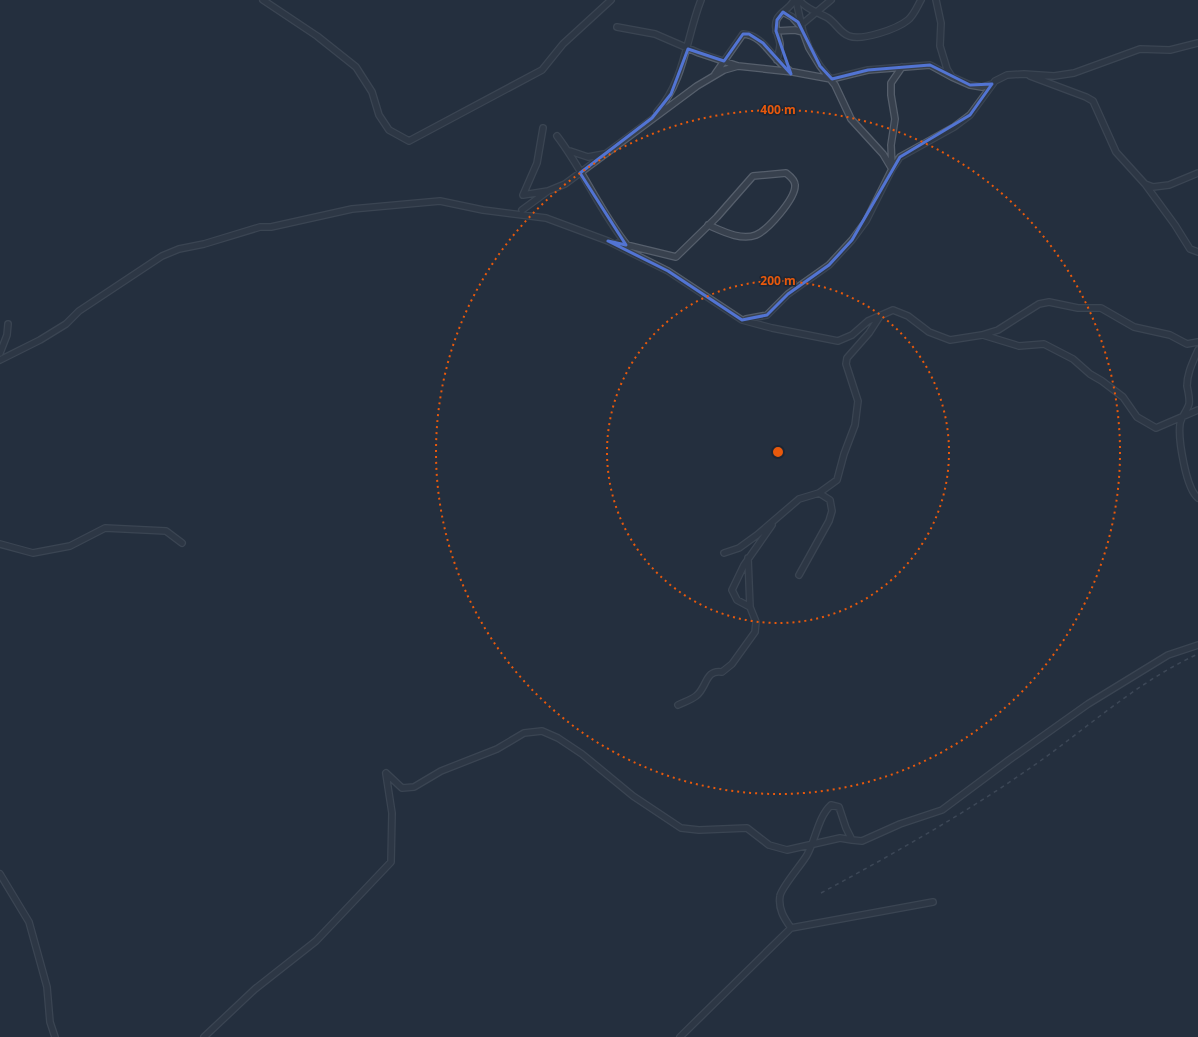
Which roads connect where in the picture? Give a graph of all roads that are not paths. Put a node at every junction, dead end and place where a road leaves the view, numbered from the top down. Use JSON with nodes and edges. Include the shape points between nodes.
{"nodes":[{"id":1,"x":263,"y":0,"type":"edge"},
{"id":2,"x":611,"y":0,"type":"edge"},
{"id":3,"x":701,"y":0,"type":"edge"},
{"id":4,"x":795,"y":0,"type":"edge"},
{"id":5,"x":830,"y":0,"type":"edge"},
{"id":6,"x":921,"y":0,"type":"edge"},
{"id":7,"x":936,"y":0,"type":"edge"},
{"id":8,"x":801,"y":1,"type":"edge"},
{"id":9,"x":783,"y":12,"type":"junction"},
{"id":10,"x":815,"y":13,"type":"junction"},
{"id":11,"x":617,"y":27,"type":"dead end"},
{"id":12,"x":802,"y":29,"type":"junction"},
{"id":13,"x":776,"y":31,"type":"junction"},
{"id":14,"x":1198,"y":43,"type":"edge"},
{"id":15,"x":688,"y":49,"type":"junction"},
{"id":16,"x":777,"y":60,"type":"junction"},
{"id":17,"x":724,"y":61,"type":"junction"},
{"id":18,"x":738,"y":66,"type":"junction"},
{"id":19,"x":902,"y":67,"type":"junction"},
{"id":20,"x":790,"y":71,"type":"junction"},
{"id":21,"x":715,"y":74,"type":"junction"},
{"id":22,"x":1024,"y":74,"type":"junction"},
{"id":23,"x":952,"y":77,"type":"junction"},
{"id":24,"x":831,"y":79,"type":"junction"},
{"id":25,"x":992,"y":84,"type":"junction"},
{"id":26,"x":652,"y":118,"type":"junction"},
{"id":27,"x":543,"y":128,"type":"dead end"},
{"id":28,"x":557,"y":136,"type":"dead end"},
{"id":29,"x":569,"y":151,"type":"junction"},
{"id":30,"x":608,"y":152,"type":"junction"},
{"id":31,"x":892,"y":169,"type":"junction"},
{"id":32,"x":580,"y":173,"type":"junction"},
{"id":33,"x":1198,"y":173,"type":"edge"},
{"id":34,"x":1145,"y":184,"type":"junction"},
{"id":35,"x":548,"y":190,"type":"junction"},
{"id":36,"x":522,"y":210,"type":"dead end"},
{"id":37,"x":708,"y":225,"type":"junction"},
{"id":38,"x":608,"y":241,"type":"junction"},
{"id":39,"x":627,"y":245,"type":"junction"},
{"id":40,"x":1198,"y":252,"type":"edge"},
{"id":41,"x":881,"y":314,"type":"junction"},
{"id":42,"x":742,"y":320,"type":"junction"},
{"id":43,"x":8,"y":324,"type":"dead end"},
{"id":44,"x":982,"y":335,"type":"junction"},
{"id":45,"x":1198,"y":342,"type":"edge"},
{"id":46,"x":1198,"y":350,"type":"edge"},
{"id":47,"x":0,"y":353,"type":"edge"},
{"id":48,"x":0,"y":360,"type":"edge"},
{"id":49,"x":1198,"y":410,"type":"edge"},
{"id":50,"x":1184,"y":414,"type":"junction"},
{"id":51,"x":819,"y":493,"type":"junction"},
{"id":52,"x":1198,"y":498,"type":"edge"},
{"id":53,"x":782,"y":512,"type":"junction"},
{"id":54,"x":182,"y":543,"type":"dead end"},
{"id":55,"x":0,"y":544,"type":"edge"},
{"id":56,"x":724,"y":553,"type":"dead end"},
{"id":57,"x":748,"y":558,"type":"junction"},
{"id":58,"x":799,"y":575,"type":"dead end"},
{"id":59,"x":750,"y":607,"type":"junction"},
{"id":60,"x":1198,"y":645,"type":"edge"},
{"id":61,"x":678,"y":705,"type":"dead end"},
{"id":62,"x":852,"y":840,"type":"junction"},
{"id":63,"x":814,"y":843,"type":"junction"},
{"id":64,"x":0,"y":874,"type":"edge"},
{"id":65,"x":933,"y":902,"type":"dead end"},
{"id":66,"x":791,"y":928,"type":"junction"},
{"id":67,"x":55,"y":1037,"type":"edge"},
{"id":68,"x":204,"y":1037,"type":"edge"},
{"id":69,"x":680,"y":1037,"type":"edge"}],
"edges":[{"from":1,"to":2,"type":"street","via":[[317,36],[356,67],[372,92],[379,115],[389,130],[409,141],[542,70],[563,44]]},
{"from":3,"to":15,"type":"street"},
{"from":4,"to":9,"type":"street"},
{"from":4,"to":12,"type":"street"},
{"from":5,"to":10,"type":"street"},
{"from":6,"to":10,"type":"street","via":[[913,16],[906,22],[883,32],[857,38],[845,34],[827,18]]},
{"from":7,"to":23,"type":"street","via":[[941,23],[940,46],[944,63]]},
{"from":8,"to":10,"type":"street"},
{"from":8,"to":12,"type":"street"},
{"from":9,"to":12,"type":"street","via":[[795,20]]},
{"from":9,"to":13,"type":"street","via":[[777,20]]},
{"from":10,"to":12,"type":"street"},
{"from":11,"to":15,"type":"street","via":[[655,34]]},
{"from":12,"to":13,"type":"street"},
{"from":12,"to":24,"type":"street","via":[[820,66]]},
{"from":13,"to":16,"type":"street","via":[[780,44]]},
{"from":14,"to":22,"type":"street","via":[[1170,50],[1140,49],[1074,73],[1054,76]]},
{"from":15,"to":17,"type":"street"},
{"from":15,"to":26,"type":"street","via":[[671,94]]},
{"from":16,"to":17,"type":"street","via":[[759,40],[749,34],[742,34]]},
{"from":16,"to":20,"type":"street"},
{"from":17,"to":18,"type":"street"},
{"from":17,"to":21,"type":"street"},
{"from":18,"to":20,"type":"street"},
{"from":18,"to":21,"type":"street"},
{"from":19,"to":23,"type":"street","via":[[930,65]]},
{"from":19,"to":24,"type":"street","via":[[868,70]]},
{"from":19,"to":31,"type":"street","via":[[891,83],[895,119],[891,145]]},
{"from":20,"to":24,"type":"street"},
{"from":21,"to":26,"type":"street"},
{"from":22,"to":25,"type":"street","via":[[1007,75]]},
{"from":22,"to":34,"type":"street","via":[[1094,102],[1116,152]]},
{"from":23,"to":25,"type":"street","via":[[970,85],[982,87]]},
{"from":24,"to":31,"type":"street","via":[[851,119],[883,154]]},
{"from":25,"to":31,"type":"street","via":[[970,115],[954,127],[900,157]]},
{"from":26,"to":30,"type":"street"},
{"from":27,"to":35,"type":"street","via":[[537,163],[523,195]]},
{"from":28,"to":29,"type":"street"},
{"from":29,"to":30,"type":"street","via":[[588,157]]},
{"from":29,"to":32,"type":"street"},
{"from":30,"to":32,"type":"street"},
{"from":31,"to":42,"type":"street","via":[[866,221],[829,265],[788,294],[767,315]]},
{"from":32,"to":35,"type":"street","via":[[566,184]]},
{"from":32,"to":39,"type":"street"},
{"from":33,"to":34,"type":"street","via":[[1169,185],[1153,187]]},
{"from":34,"to":40,"type":"street","via":[[1190,248]]},
{"from":35,"to":36,"type":"street"},
{"from":37,"to":37,"type":"street","via":[[753,176],[786,173],[793,179],[794,192],[783,210],[766,230],[755,236],[741,236]]},
{"from":37,"to":39,"type":"street","via":[[676,257]]},
{"from":38,"to":39,"type":"street"},
{"from":38,"to":42,"type":"street","via":[[668,271]]},
{"from":38,"to":48,"type":"street","via":[[546,218],[483,210],[440,201],[352,209],[271,227],[260,227],[162,256],[79,311],[66,324]]},
{"from":41,"to":42,"type":"street","via":[[852,335],[838,341]]},
{"from":41,"to":44,"type":"street","via":[[893,310],[908,316],[929,332],[950,340]]},
{"from":41,"to":51,"type":"street","via":[[869,333],[847,358],[846,364],[858,402],[855,425],[837,480]]},
{"from":43,"to":47,"type":"street"},
{"from":44,"to":45,"type":"street","via":[[998,330],[1039,304],[1049,302],[1078,308],[1101,308],[1134,327],[1170,335],[1187,344]]},
{"from":44,"to":50,"type":"street","via":[[1019,346],[1044,344],[1073,359],[1123,397],[1137,417],[1156,428]]},
{"from":46,"to":50,"type":"street","via":[[1189,370],[1189,403]]},
{"from":49,"to":50,"type":"street"},
{"from":50,"to":52,"type":"street","via":[[1180,424],[1181,448],[1194,495]]},
{"from":51,"to":53,"type":"street","via":[[799,499]]},
{"from":51,"to":58,"type":"street","via":[[830,500],[832,511]]},
{"from":53,"to":56,"type":"street","via":[[758,535],[739,548]]},
{"from":53,"to":57,"type":"street"},
{"from":54,"to":55,"type":"street","via":[[166,531],[105,528],[70,546],[33,553]]},
{"from":57,"to":59,"type":"street"},
{"from":57,"to":59,"type":"street","via":[[732,590],[736,600]]},
{"from":59,"to":61,"type":"street","via":[[756,622],[755,632],[732,664],[722,672],[716,671],[708,676],[704,688],[696,696]]},
{"from":60,"to":62,"type":"street","via":[[1168,655],[1088,704],[942,810],[900,824],[862,841]]},
{"from":62,"to":63,"type":"street","via":[[840,838]]},
{"from":62,"to":63,"type":"street","via":[[839,807],[831,805],[824,812]]},
{"from":63,"to":66,"type":"street","via":[[780,895],[781,913]]},
{"from":63,"to":68,"type":"street","via":[[787,850],[769,845],[747,828],[681,828],[633,796],[582,754],[542,731],[524,733],[497,749],[441,772],[414,787],[402,788],[386,774],[392,813],[391,862],[316,941],[255,989]]},
{"from":64,"to":67,"type":"street","via":[[29,922],[47,987],[50,1022]]},
{"from":65,"to":66,"type":"street"},
{"from":66,"to":69,"type":"street"}]}
